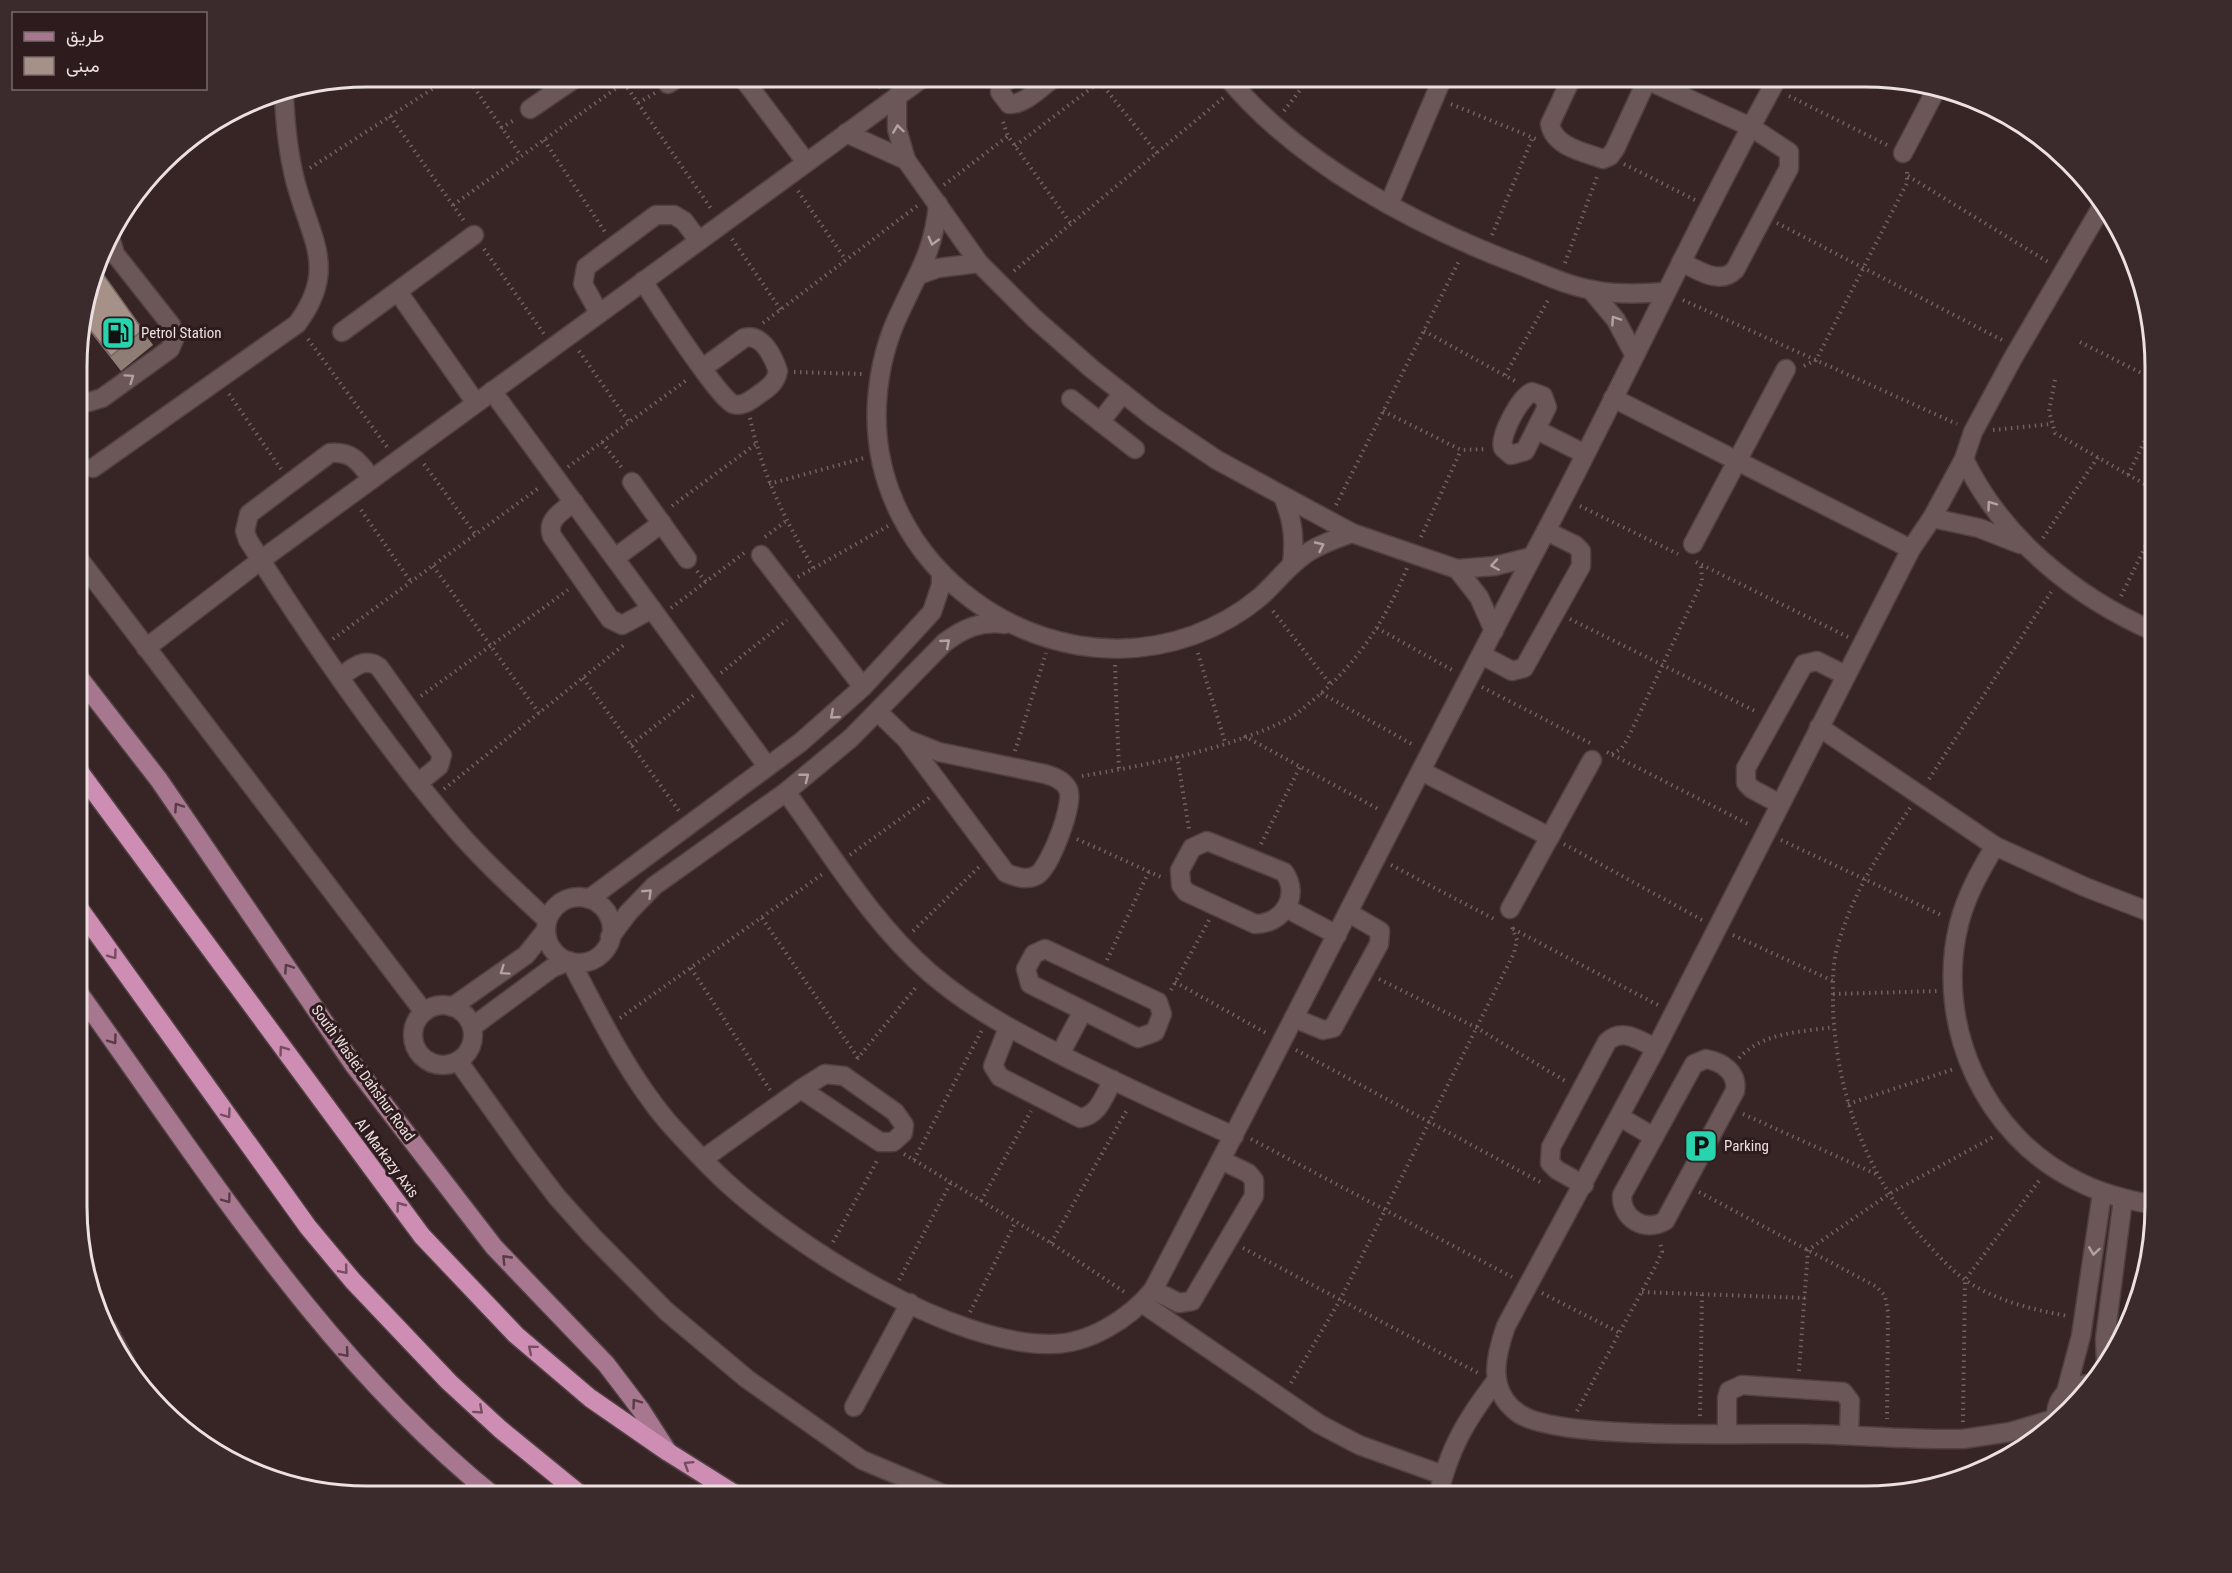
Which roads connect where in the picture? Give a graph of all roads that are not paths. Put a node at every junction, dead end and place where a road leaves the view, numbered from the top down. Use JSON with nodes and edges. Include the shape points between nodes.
{"nodes":[{"id":1,"x":563,"y":87,"type":"edge"},
{"id":2,"x":750,"y":87,"type":"edge"},
{"id":3,"x":901,"y":87,"type":"edge"},
{"id":4,"x":1001,"y":87,"type":"edge"},
{"id":5,"x":1041,"y":87,"type":"edge"},
{"id":6,"x":1237,"y":87,"type":"edge"},
{"id":7,"x":1438,"y":87,"type":"edge"},
{"id":8,"x":1567,"y":87,"type":"edge"},
{"id":9,"x":1639,"y":87,"type":"edge"},
{"id":10,"x":1663,"y":87,"type":"edge"},
{"id":11,"x":1773,"y":87,"type":"edge"},
{"id":12,"x":1933,"y":96,"type":"edge"},
{"id":13,"x":285,"y":100,"type":"edge"},
{"id":14,"x":530,"y":110,"type":"dead end"},
{"id":15,"x":1750,"y":127,"type":"junction"},
{"id":16,"x":846,"y":133,"type":"junction"},
{"id":17,"x":1903,"y":153,"type":"road end"},
{"id":18,"x":906,"y":160,"type":"junction"},
{"id":19,"x":806,"y":162,"type":"junction"},
{"id":20,"x":934,"y":200,"type":"junction"},
{"id":21,"x":1389,"y":204,"type":"junction"},
{"id":22,"x":2099,"y":212,"type":"edge"},
{"id":23,"x":474,"y":235,"type":"dead end"},
{"id":24,"x":699,"y":241,"type":"junction"},
{"id":25,"x":112,"y":251,"type":"edge"},
{"id":26,"x":1681,"y":262,"type":"junction"},
{"id":27,"x":979,"y":263,"type":"junction"},
{"id":28,"x":919,"y":275,"type":"junction"},
{"id":29,"x":643,"y":281,"type":"junction"},
{"id":30,"x":1591,"y":290,"type":"junction"},
{"id":31,"x":398,"y":292,"type":"junction"},
{"id":32,"x":1665,"y":292,"type":"junction"},
{"id":33,"x":599,"y":313,"type":"junction"},
{"id":34,"x":342,"y":332,"type":"dead end"},
{"id":35,"x":1634,"y":354,"type":"junction"},
{"id":36,"x":703,"y":368,"type":"junction"},
{"id":37,"x":1786,"y":369,"type":"road end"},
{"id":38,"x":492,"y":392,"type":"junction"},
{"id":39,"x":1123,"y":393,"type":"junction"},
{"id":40,"x":1613,"y":398,"type":"junction"},
{"id":41,"x":1071,"y":399,"type":"dead end"},
{"id":42,"x":87,"y":402,"type":"edge"},
{"id":43,"x":476,"y":403,"type":"junction"},
{"id":44,"x":1100,"y":422,"type":"junction"},
{"id":45,"x":1537,"y":430,"type":"junction"},
{"id":46,"x":1135,"y":449,"type":"dead end"},
{"id":47,"x":1585,"y":454,"type":"junction"},
{"id":48,"x":1964,"y":459,"type":"junction"},
{"id":49,"x":1738,"y":461,"type":"junction"},
{"id":50,"x":93,"y":468,"type":"dead end"},
{"id":51,"x":372,"y":479,"type":"junction"},
{"id":52,"x":632,"y":482,"type":"road end"},
{"id":53,"x":1284,"y":499,"type":"junction"},
{"id":54,"x":574,"y":502,"type":"junction"},
{"id":55,"x":1932,"y":518,"type":"junction"},
{"id":56,"x":660,"y":520,"type":"junction"},
{"id":57,"x":1546,"y":531,"type":"junction"},
{"id":58,"x":1352,"y":533,"type":"junction"},
{"id":59,"x":757,"y":549,"type":"road end"},
{"id":60,"x":1911,"y":549,"type":"junction"},
{"id":61,"x":2029,"y":549,"type":"junction"},
{"id":62,"x":1688,"y":553,"type":"road end"},
{"id":63,"x":1531,"y":557,"type":"junction"},
{"id":64,"x":615,"y":558,"type":"junction"},
{"id":65,"x":687,"y":559,"type":"dead end"},
{"id":66,"x":261,"y":560,"type":"junction"},
{"id":67,"x":1292,"y":564,"type":"junction"},
{"id":68,"x":1457,"y":569,"type":"junction"},
{"id":69,"x":87,"y":570,"type":"edge"},
{"id":70,"x":941,"y":572,"type":"junction"},
{"id":71,"x":655,"y":613,"type":"junction"},
{"id":72,"x":1009,"y":624,"type":"junction"},
{"id":73,"x":2145,"y":627,"type":"edge"},
{"id":74,"x":1494,"y":630,"type":"junction"},
{"id":75,"x":146,"y":648,"type":"junction"},
{"id":76,"x":1482,"y":655,"type":"junction"},
{"id":77,"x":1845,"y":675,"type":"junction"},
{"id":78,"x":340,"y":676,"type":"junction"},
{"id":79,"x":87,"y":687,"type":"edge"},
{"id":80,"x":863,"y":687,"type":"junction"},
{"id":81,"x":878,"y":712,"type":"junction"},
{"id":82,"x":1819,"y":727,"type":"junction"},
{"id":83,"x":906,"y":739,"type":"junction"},
{"id":84,"x":1596,"y":751,"type":"road end"},
{"id":85,"x":1426,"y":762,"type":"junction"},
{"id":86,"x":767,"y":766,"type":"junction"},
{"id":87,"x":87,"y":782,"type":"edge"},
{"id":88,"x":418,"y":783,"type":"junction"},
{"id":89,"x":786,"y":792,"type":"junction"},
{"id":90,"x":1780,"y":804,"type":"junction"},
{"id":91,"x":1550,"y":837,"type":"junction"},
{"id":92,"x":1995,"y":846,"type":"junction"},
{"id":93,"x":589,"y":899,"type":"junction"},
{"id":94,"x":1286,"y":908,"type":"junction"},
{"id":95,"x":1510,"y":909,"type":"road end"},
{"id":96,"x":2145,"y":910,"type":"edge"},
{"id":97,"x":1348,"y":913,"type":"junction"},
{"id":98,"x":87,"y":919,"type":"edge"},
{"id":99,"x":546,"y":925,"type":"junction"},
{"id":100,"x":1337,"y":935,"type":"junction"},
{"id":101,"x":610,"y":937,"type":"junction"},
{"id":102,"x":570,"y":962,"type":"junction"},
{"id":103,"x":87,"y":1004,"type":"edge"},
{"id":104,"x":452,"y":1007,"type":"junction"},
{"id":105,"x":1083,"y":1011,"type":"junction"},
{"id":106,"x":424,"y":1012,"type":"junction"},
{"id":107,"x":1294,"y":1018,"type":"junction"},
{"id":108,"x":472,"y":1027,"type":"junction"},
{"id":109,"x":1008,"y":1028,"type":"junction"},
{"id":110,"x":1656,"y":1048,"type":"junction"},
{"id":111,"x":1060,"y":1054,"type":"junction"},
{"id":112,"x":458,"y":1061,"type":"junction"},
{"id":113,"x":1113,"y":1080,"type":"junction"},
{"id":114,"x":801,"y":1089,"type":"junction"},
{"id":115,"x":1620,"y":1117,"type":"junction"},
{"id":116,"x":1235,"y":1134,"type":"junction"},
{"id":117,"x":1654,"y":1137,"type":"junction"},
{"id":118,"x":703,"y":1159,"type":"junction"},
{"id":119,"x":1221,"y":1160,"type":"junction"},
{"id":120,"x":1584,"y":1185,"type":"junction"},
{"id":121,"x":2102,"y":1193,"type":"junction"},
{"id":122,"x":2123,"y":1199,"type":"junction"},
{"id":123,"x":2145,"y":1203,"type":"edge"},
{"id":124,"x":1147,"y":1297,"type":"junction"},
{"id":125,"x":910,"y":1303,"type":"junction"},
{"id":126,"x":2105,"y":1350,"type":"edge"},
{"id":127,"x":1495,"y":1382,"type":"junction"},
{"id":128,"x":2080,"y":1386,"type":"edge"},
{"id":129,"x":2066,"y":1392,"type":"junction"},
{"id":130,"x":854,"y":1407,"type":"dead end"},
{"id":131,"x":2057,"y":1410,"type":"edge"},
{"id":132,"x":2044,"y":1422,"type":"edge"},
{"id":133,"x":1727,"y":1433,"type":"junction"},
{"id":134,"x":1849,"y":1435,"type":"junction"},
{"id":135,"x":668,"y":1452,"type":"junction"},
{"id":136,"x":1443,"y":1475,"type":"junction"},
{"id":137,"x":482,"y":1486,"type":"edge"},
{"id":138,"x":570,"y":1486,"type":"edge"},
{"id":139,"x":722,"y":1486,"type":"edge"},
{"id":140,"x":924,"y":1486,"type":"edge"},
{"id":141,"x":1440,"y":1486,"type":"edge"}],
"edges":[{"from":1,"to":14,"type":"street"},
{"from":2,"to":19,"type":"street"},
{"from":3,"to":16,"type":"street"},
{"from":18,"to":3,"type":"street","one_way":true,"via":[[897,129]]},
{"from":4,"to":5,"type":"street","via":[[1000,92],[1013,105]]},
{"from":6,"to":21,"type":"street","via":[[1275,124],[1348,181]]},
{"from":7,"to":21,"type":"street"},
{"from":8,"to":9,"type":"street","via":[[1550,124],[1552,133],[1558,141],[1607,158]]},
{"from":10,"to":15,"type":"street"},
{"from":11,"to":15,"type":"street"},
{"from":12,"to":17,"type":"street"},
{"from":13,"to":50,"type":"street","via":[[295,179],[320,261],[318,284],[310,306],[297,324]]},
{"from":15,"to":26,"type":"street"},
{"from":15,"to":26,"type":"street","via":[[1790,152],[1789,168],[1730,275],[1717,278]]},
{"from":16,"to":18,"type":"street"},
{"from":16,"to":19,"type":"street"},
{"from":18,"to":20,"type":"street"},
{"from":19,"to":24,"type":"street"},
{"from":20,"to":27,"type":"street"},
{"from":20,"to":28,"type":"street","one_way":true,"via":[[934,237]]},
{"from":21,"to":30,"type":"street","via":[[1468,244]]},
{"from":22,"to":48,"type":"street","via":[[2018,349],[1973,432]]},
{"from":23,"to":31,"type":"street"},
{"from":24,"to":29,"type":"street"},
{"from":24,"to":33,"type":"street","via":[[684,221],[674,215],[656,215],[586,267],[586,292]]},
{"from":42,"to":25,"type":"street","one_way":true,"via":[[102,398],[170,349],[175,337],[171,325]]},
{"from":26,"to":32,"type":"street"},
{"from":27,"to":28,"type":"street","via":[[938,268]]},
{"from":27,"to":39,"type":"street","via":[[1034,318]]},
{"from":28,"to":70,"type":"street","via":[[899,312],[881,375],[877,428],[888,486],[902,518]]},
{"from":29,"to":33,"type":"street"},
{"from":29,"to":36,"type":"street"},
{"from":30,"to":32,"type":"street"},
{"from":35,"to":30,"type":"street","one_way":true,"via":[[1616,320]]},
{"from":31,"to":34,"type":"street"},
{"from":31,"to":43,"type":"street"},
{"from":32,"to":35,"type":"street"},
{"from":33,"to":38,"type":"street"},
{"from":35,"to":40,"type":"street"},
{"from":36,"to":36,"type":"street","via":[[732,404],[747,403],[773,384],[778,371],[758,338],[751,336]]},
{"from":37,"to":49,"type":"street"},
{"from":38,"to":43,"type":"street"},
{"from":38,"to":54,"type":"street"},
{"from":39,"to":44,"type":"street"},
{"from":39,"to":53,"type":"street","via":[[1217,460]]},
{"from":40,"to":47,"type":"street"},
{"from":40,"to":49,"type":"street"},
{"from":41,"to":44,"type":"street"},
{"from":43,"to":51,"type":"street"},
{"from":44,"to":46,"type":"street"},
{"from":45,"to":45,"type":"street","via":[[1548,403],[1532,392],[1525,396],[1502,444],[1506,452],[1521,454]]},
{"from":45,"to":47,"type":"street"},
{"from":47,"to":57,"type":"street"},
{"from":48,"to":55,"type":"street"},
{"from":61,"to":48,"type":"street","one_way":true,"via":[[1990,504]]},
{"from":49,"to":60,"type":"street"},
{"from":49,"to":62,"type":"street"},
{"from":51,"to":66,"type":"street"},
{"from":51,"to":66,"type":"street","via":[[357,459],[340,452],[330,453],[249,514],[245,531]]},
{"from":52,"to":56,"type":"street"},
{"from":53,"to":58,"type":"street"},
{"from":53,"to":67,"type":"street","via":[[1295,542]]},
{"from":54,"to":64,"type":"street"},
{"from":54,"to":71,"type":"street","via":[[553,519],[550,530],[582,579],[615,623],[622,625]]},
{"from":55,"to":60,"type":"street"},
{"from":55,"to":61,"type":"street","via":[[1979,528]]},
{"from":56,"to":64,"type":"street"},
{"from":56,"to":65,"type":"street"},
{"from":57,"to":63,"type":"street"},
{"from":57,"to":76,"type":"street","via":[[1575,545],[1581,551],[1581,566],[1524,668],[1512,670]]},
{"from":67,"to":58,"type":"street","one_way":true,"via":[[1310,550]]},
{"from":58,"to":68,"type":"street"},
{"from":59,"to":80,"type":"street"},
{"from":60,"to":77,"type":"street"},
{"from":61,"to":73,"type":"street","via":[[2061,576]]},
{"from":63,"to":68,"type":"street","one_way":true,"via":[[1495,566]]},
{"from":63,"to":74,"type":"street"},
{"from":64,"to":71,"type":"street"},
{"from":66,"to":75,"type":"street"},
{"from":66,"to":78,"type":"street"},
{"from":67,"to":72,"type":"street","via":[[1261,596],[1218,625],[1141,648],[1082,647]]},
{"from":68,"to":74,"type":"street","via":[[1479,597]]},
{"from":69,"to":75,"type":"street"},
{"from":70,"to":72,"type":"street","via":[[984,609]]},
{"from":70,"to":80,"type":"street","via":[[932,612]]},
{"from":71,"to":86,"type":"street"},
{"from":81,"to":72,"type":"street","one_way":true,"via":[[960,630],[976,624]]},
{"from":74,"to":76,"type":"street"},
{"from":75,"to":106,"type":"street"},
{"from":76,"to":85,"type":"street"},
{"from":77,"to":82,"type":"street"},
{"from":77,"to":90,"type":"street","via":[[1817,661],[1804,664],[1746,768],[1746,783]]},
{"from":78,"to":88,"type":"street"},
{"from":78,"to":88,"type":"street","via":[[367,661],[374,664],[408,706],[442,755],[439,766]]},
{"from":135,"to":79,"type":"main road","name":"South Waslet Dahshur Road","one_way":true,"via":[[606,1364],[494,1246],[353,1064],[159,780]]},
{"from":80,"to":86,"type":"street","one_way":true,"via":[[801,742]]},
{"from":81,"to":83,"type":"street"},
{"from":89,"to":81,"type":"street","one_way":true},
{"from":82,"to":90,"type":"street"},
{"from":82,"to":92,"type":"street"},
{"from":83,"to":83,"type":"street","via":[[1006,873],[1021,879],[1037,875],[1048,862],[1070,803],[1069,791],[1060,779],[939,752]]},
{"from":84,"to":91,"type":"street"},
{"from":85,"to":91,"type":"street"},
{"from":85,"to":97,"type":"street"},
{"from":86,"to":93,"type":"street"},
{"from":135,"to":87,"type":"highway","name":"Al Markazy Axis","one_way":true,"via":[[590,1398],[516,1335],[422,1236]]},
{"from":88,"to":99,"type":"street"},
{"from":101,"to":89,"type":"street","one_way":true,"via":[[654,886]]},
{"from":89,"to":109,"type":"street","via":[[900,944],[929,972]]},
{"from":90,"to":110,"type":"street"},
{"from":91,"to":95,"type":"street"},
{"from":92,"to":96,"type":"street"},
{"from":92,"to":121,"type":"street","via":[[1973,883],[1953,957],[1958,1028],[1969,1064],[1986,1098],[2009,1128],[2050,1166]]},
{"from":93,"to":99,"type":"street","via":[[569,899],[552,910]]},
{"from":93,"to":101,"type":"street","via":[[605,910]]},
{"from":94,"to":94,"type":"street","via":[[1291,899],[1290,880],[1284,873],[1216,842],[1207,841],[1192,848],[1180,870],[1186,892],[1255,924],[1274,921]]},
{"from":94,"to":100,"type":"street"},
{"from":97,"to":100,"type":"street"},
{"from":97,"to":107,"type":"street","via":[[1380,931],[1379,944],[1333,1028],[1323,1030]]},
{"from":98,"to":138,"type":"highway","one_way":true,"via":[[308,1227],[353,1281],[449,1382]]},
{"from":99,"to":102,"type":"street","via":[[552,950]]},
{"from":99,"to":104,"type":"street","one_way":true,"via":[[526,955]]},
{"from":100,"to":107,"type":"street"},
{"from":101,"to":102,"type":"street","via":[[600,955]]},
{"from":102,"to":108,"type":"street","via":[[544,974]]},
{"from":102,"to":118,"type":"street","via":[[632,1076]]},
{"from":103,"to":137,"type":"main road","one_way":true,"via":[[319,1322],[389,1401]]},
{"from":104,"to":106,"type":"street","via":[[438,1006]]},
{"from":104,"to":108,"type":"street","via":[[465,1014]]},
{"from":105,"to":105,"type":"street","via":[[1138,1038],[1155,1032],[1162,1020],[1158,1002],[1045,949],[1034,954],[1026,969],[1030,984]]},
{"from":105,"to":111,"type":"street"},
{"from":106,"to":112,"type":"street","via":[[413,1033],[416,1048],[427,1060],[443,1065]]},
{"from":107,"to":116,"type":"street"},
{"from":108,"to":112,"type":"street","via":[[472,1043]]},
{"from":109,"to":111,"type":"street"},
{"from":109,"to":113,"type":"street","via":[[993,1066],[1000,1077],[1080,1118],[1088,1117],[1098,1108]]},
{"from":110,"to":115,"type":"street"},
{"from":110,"to":120,"type":"street","via":[[1625,1034],[1612,1037],[1551,1147],[1550,1163]]},
{"from":111,"to":113,"type":"street"},
{"from":112,"to":140,"type":"street","via":[[557,1197],[628,1274],[706,1346],[789,1411],[862,1460]]},
{"from":113,"to":116,"type":"street"},
{"from":114,"to":114,"type":"street","via":[[825,1074],[843,1076],[901,1118],[903,1133],[886,1144],[874,1139]]},
{"from":114,"to":118,"type":"street"},
{"from":115,"to":117,"type":"street"},
{"from":115,"to":120,"type":"street"},
{"from":116,"to":119,"type":"street"},
{"from":117,"to":117,"type":"street","via":[[1622,1195],[1628,1217],[1651,1226],[1665,1221],[1726,1107],[1736,1084],[1731,1071],[1712,1060],[1699,1060]]},
{"from":118,"to":125,"type":"street","via":[[748,1201],[826,1256]]},
{"from":119,"to":124,"type":"street"},
{"from":119,"to":124,"type":"street","via":[[1248,1173],[1254,1180],[1254,1196],[1192,1301],[1179,1304]]},
{"from":120,"to":127,"type":"street","via":[[1506,1326],[1497,1352]]},
{"from":121,"to":122,"type":"street"},
{"from":121,"to":129,"type":"street","one_way":true,"via":[[2081,1336]]},
{"from":122,"to":123,"type":"street"},
{"from":122,"to":126,"type":"street"},
{"from":124,"to":125,"type":"street","via":[[1087,1338],[1053,1344],[1017,1342],[963,1326]]},
{"from":124,"to":136,"type":"street","via":[[1281,1400],[1359,1445]]},
{"from":125,"to":130,"type":"street"},
{"from":127,"to":133,"type":"street","via":[[1504,1400],[1518,1414],[1537,1423],[1568,1428]]},
{"from":127,"to":136,"type":"street","via":[[1454,1442]]},
{"from":128,"to":129,"type":"street"},
{"from":129,"to":131,"type":"street"},
{"from":132,"to":134,"type":"street","via":[[2010,1432],[1963,1438]]},
{"from":133,"to":134,"type":"street"},
{"from":133,"to":134,"type":"street","via":[[1727,1398],[1730,1391],[1742,1385],[1843,1392],[1850,1401]]},
{"from":139,"to":135,"type":"highway","name":"Al Markazy Axis","one_way":true},
{"from":136,"to":141,"type":"street"}]}
